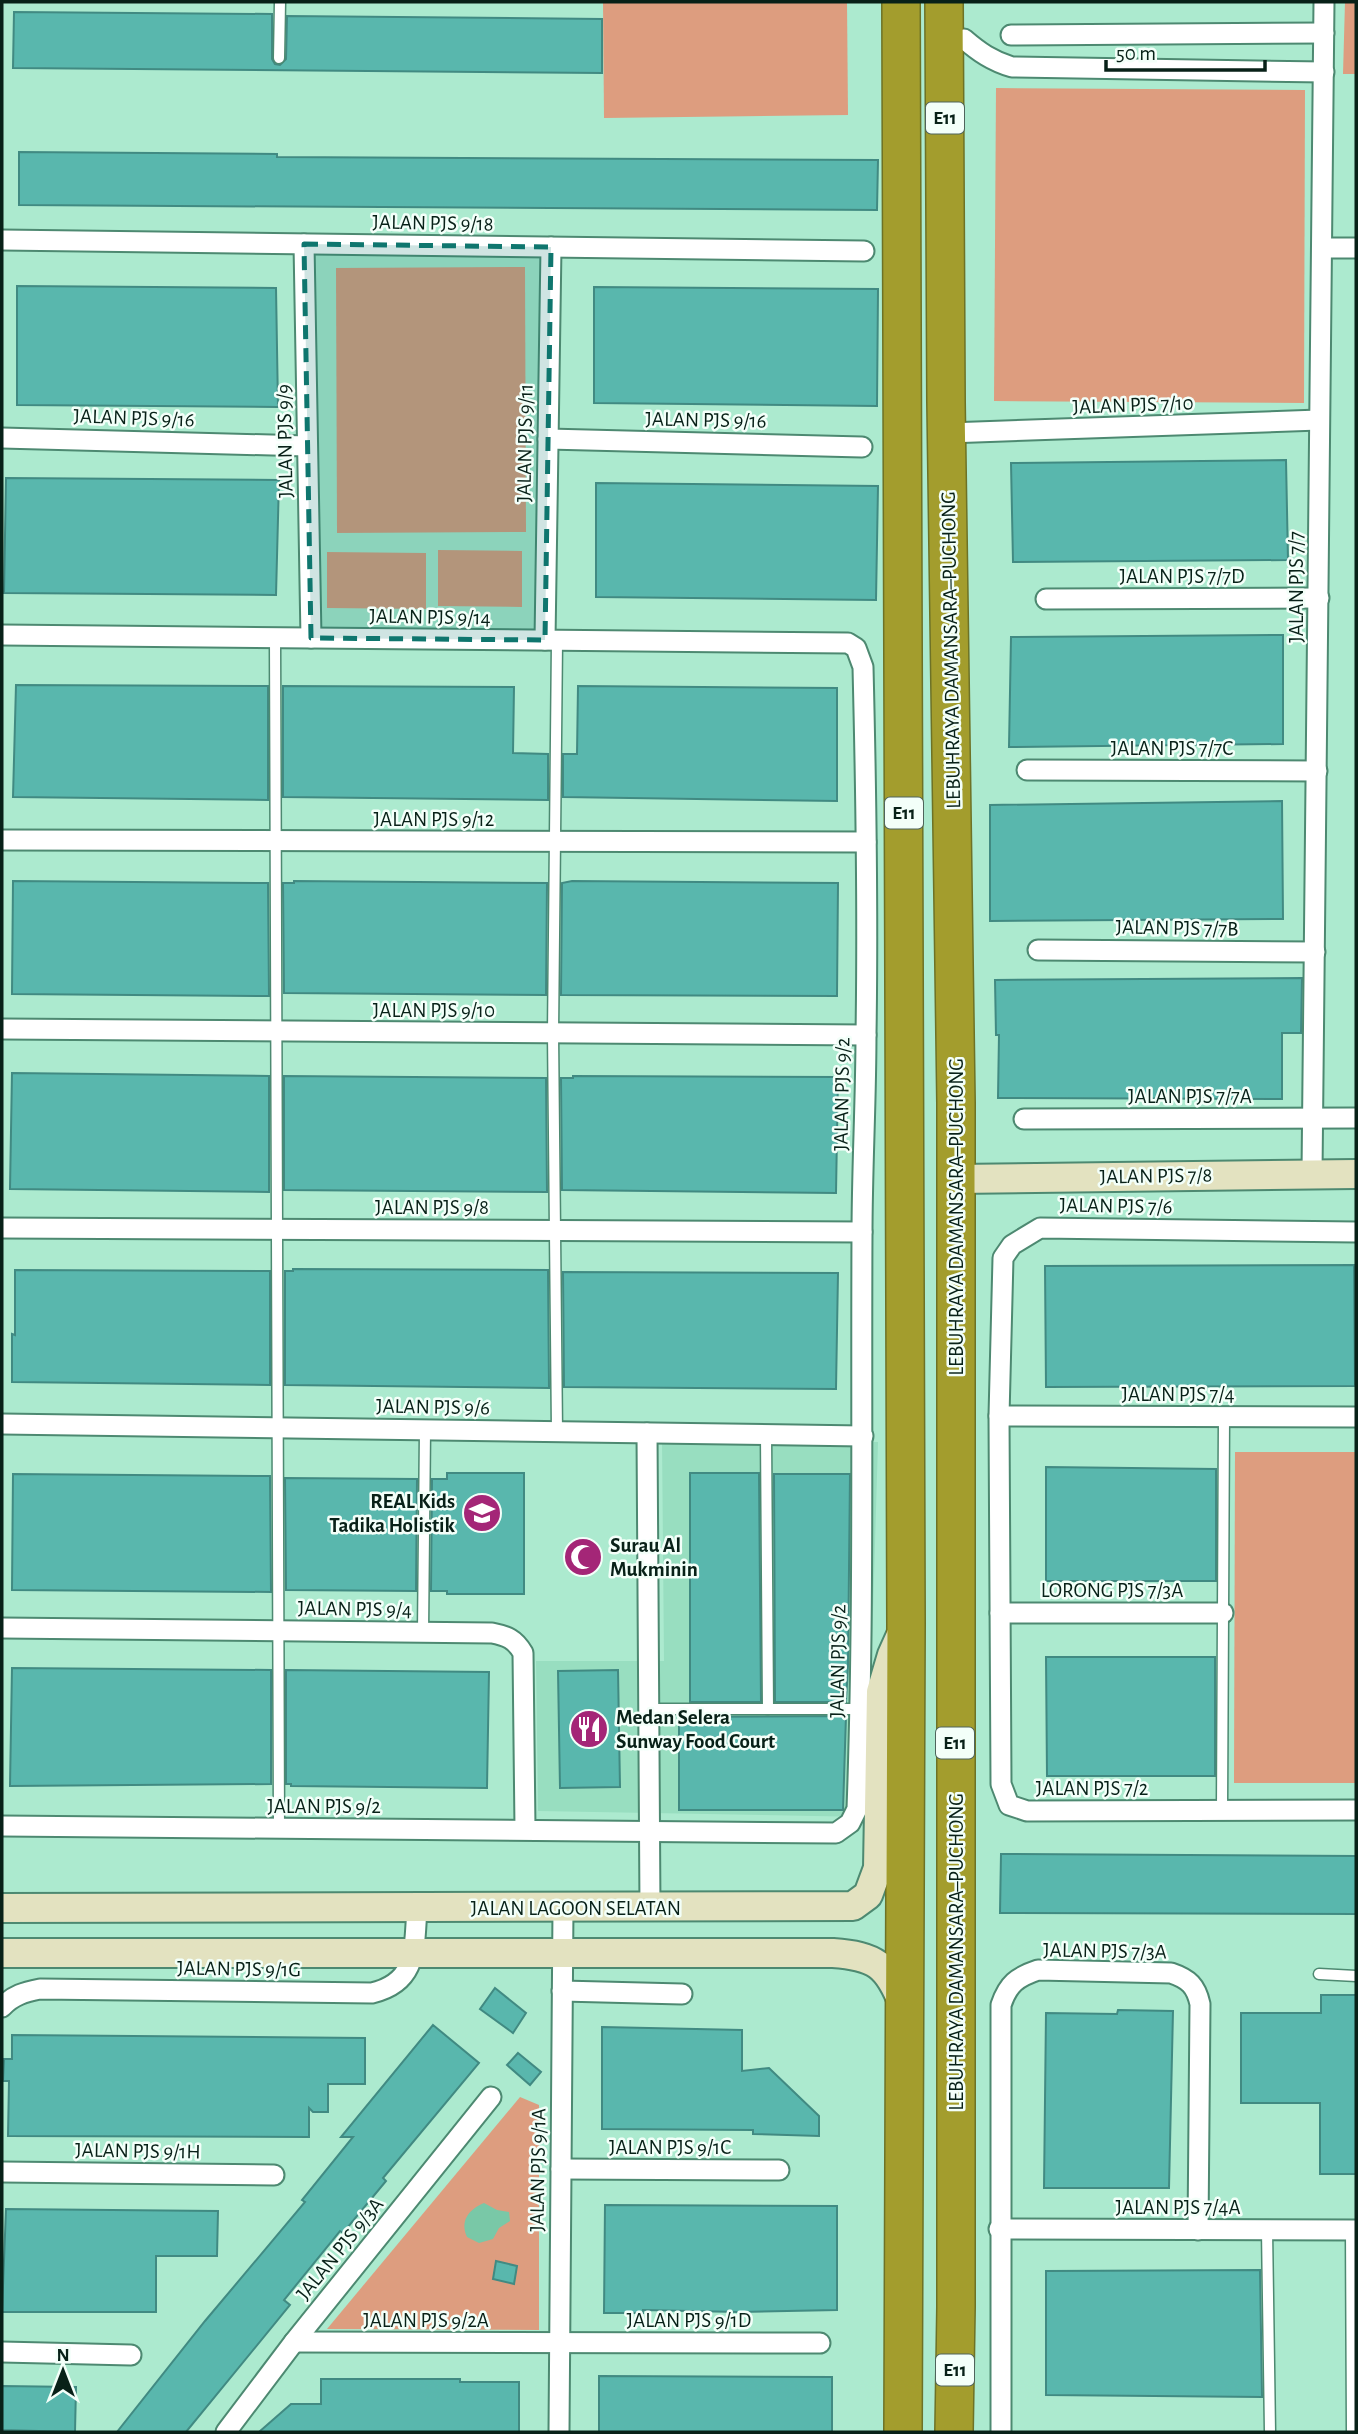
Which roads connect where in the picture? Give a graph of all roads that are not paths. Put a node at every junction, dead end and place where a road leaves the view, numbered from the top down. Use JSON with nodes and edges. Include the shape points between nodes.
{"nodes":[{"id":1,"x":279,"y":2,"type":"edge"},
{"id":2,"x":901,"y":2,"type":"edge"},
{"id":3,"x":944,"y":2,"type":"edge"},
{"id":4,"x":964,"y":2,"type":"edge"},
{"id":5,"x":1324,"y":2,"type":"edge"},
{"id":6,"x":1324,"y":33,"type":"junction"},
{"id":7,"x":1011,"y":35,"type":"dead end"},
{"id":8,"x":964,"y":39,"type":"junction"},
{"id":9,"x":279,"y":58,"type":"dead end"},
{"id":10,"x":1324,"y":72,"type":"junction"},
{"id":11,"x":945,"y":234,"type":"junction"},
{"id":12,"x":2,"y":240,"type":"edge"},
{"id":13,"x":304,"y":244,"type":"junction"},
{"id":14,"x":551,"y":247,"type":"junction"},
{"id":15,"x":1322,"y":248,"type":"junction"},
{"id":16,"x":1356,"y":248,"type":"edge"},
{"id":17,"x":864,"y":251,"type":"dead end"},
{"id":18,"x":1319,"y":420,"type":"junction"},
{"id":19,"x":948,"y":433,"type":"junction"},
{"id":20,"x":2,"y":438,"type":"edge"},
{"id":21,"x":548,"y":439,"type":"junction"},
{"id":22,"x":307,"y":446,"type":"junction"},
{"id":23,"x":862,"y":447,"type":"dead end"},
{"id":24,"x":1318,"y":598,"type":"junction"},
{"id":25,"x":1046,"y":599,"type":"dead end"},
{"id":26,"x":2,"y":635,"type":"edge"},
{"id":27,"x":275,"y":638,"type":"junction"},
{"id":28,"x":311,"y":638,"type":"junction"},
{"id":29,"x":551,"y":640,"type":"junction"},
{"id":30,"x":856,"y":648,"type":"joint"},
{"id":31,"x":1027,"y":770,"type":"dead end"},
{"id":32,"x":1317,"y":771,"type":"junction"},
{"id":33,"x":2,"y":840,"type":"edge"},
{"id":34,"x":276,"y":841,"type":"junction"},
{"id":35,"x":555,"y":842,"type":"junction"},
{"id":36,"x":866,"y":842,"type":"junction"},
{"id":37,"x":1038,"y":950,"type":"dead end"},
{"id":38,"x":1315,"y":952,"type":"junction"},
{"id":39,"x":2,"y":1029,"type":"edge"},
{"id":40,"x":276,"y":1031,"type":"junction"},
{"id":41,"x":553,"y":1033,"type":"junction"},
{"id":42,"x":866,"y":1035,"type":"junction"},
{"id":43,"x":1313,"y":1118,"type":"junction"},
{"id":44,"x":1356,"y":1118,"type":"edge"},
{"id":45,"x":1024,"y":1119,"type":"dead end"},
{"id":46,"x":1312,"y":1174,"type":"junction"},
{"id":47,"x":1356,"y":1174,"type":"edge"},
{"id":48,"x":957,"y":1179,"type":"junction"},
{"id":49,"x":2,"y":1228,"type":"edge"},
{"id":50,"x":277,"y":1229,"type":"junction"},
{"id":51,"x":555,"y":1230,"type":"junction"},
{"id":52,"x":1356,"y":1231,"type":"edge"},
{"id":53,"x":862,"y":1232,"type":"junction"},
{"id":54,"x":1356,"y":1404,"type":"edge"},
{"id":55,"x":999,"y":1416,"type":"junction"},
{"id":56,"x":1224,"y":1417,"type":"junction"},
{"id":57,"x":1356,"y":1417,"type":"edge"},
{"id":58,"x":2,"y":1424,"type":"edge"},
{"id":59,"x":277,"y":1428,"type":"junction"},
{"id":60,"x":425,"y":1430,"type":"junction"},
{"id":61,"x":557,"y":1432,"type":"junction"},
{"id":62,"x":647,"y":1433,"type":"junction"},
{"id":63,"x":766,"y":1435,"type":"junction"},
{"id":64,"x":863,"y":1436,"type":"junction"},
{"id":65,"x":1000,"y":1613,"type":"junction"},
{"id":66,"x":1223,"y":1613,"type":"junction"},
{"id":67,"x":906,"y":1623,"type":"junction"},
{"id":68,"x":2,"y":1628,"type":"edge"},
{"id":69,"x":278,"y":1631,"type":"junction"},
{"id":70,"x":423,"y":1633,"type":"junction"},
{"id":71,"x":649,"y":1709,"type":"junction"},
{"id":72,"x":768,"y":1709,"type":"junction"},
{"id":73,"x":860,"y":1709,"type":"junction"},
{"id":74,"x":1222,"y":1810,"type":"junction"},
{"id":75,"x":1356,"y":1810,"type":"edge"},
{"id":76,"x":2,"y":1826,"type":"edge"},
{"id":77,"x":279,"y":1828,"type":"junction"},
{"id":78,"x":525,"y":1829,"type":"junction"},
{"id":79,"x":649,"y":1832,"type":"junction"},
{"id":80,"x":2,"y":1908,"type":"edge"},
{"id":81,"x":417,"y":1908,"type":"junction"},
{"id":82,"x":563,"y":1908,"type":"junction"},
{"id":83,"x":650,"y":1908,"type":"junction"},
{"id":84,"x":414,"y":1952,"type":"junction"},
{"id":85,"x":562,"y":1952,"type":"junction"},
{"id":86,"x":5,"y":1954,"type":"edge"},
{"id":87,"x":1319,"y":1974,"type":"dead end"},
{"id":88,"x":1356,"y":1976,"type":"edge"},
{"id":89,"x":562,"y":1991,"type":"junction"},
{"id":90,"x":682,"y":1994,"type":"dead end"},
{"id":91,"x":2,"y":2007,"type":"edge"},
{"id":92,"x":906,"y":2010,"type":"junction"},
{"id":93,"x":491,"y":2096,"type":"dead end"},
{"id":94,"x":561,"y":2169,"type":"junction"},
{"id":95,"x":779,"y":2170,"type":"dead end"},
{"id":96,"x":2,"y":2172,"type":"edge"},
{"id":97,"x":274,"y":2175,"type":"dead end"},
{"id":98,"x":999,"y":2229,"type":"junction"},
{"id":99,"x":1198,"y":2230,"type":"junction"},
{"id":100,"x":1267,"y":2230,"type":"junction"},
{"id":101,"x":1354,"y":2230,"type":"edge"},
{"id":102,"x":294,"y":2342,"type":"junction"},
{"id":103,"x":558,"y":2343,"type":"junction"},
{"id":104,"x":820,"y":2343,"type":"dead end"},
{"id":105,"x":2,"y":2352,"type":"edge"},
{"id":106,"x":131,"y":2355,"type":"dead end"},
{"id":107,"x":226,"y":2432,"type":"edge"},
{"id":108,"x":559,"y":2432,"type":"edge"},
{"id":109,"x":903,"y":2432,"type":"edge"},
{"id":110,"x":954,"y":2432,"type":"edge"},
{"id":111,"x":1000,"y":2432,"type":"edge"},
{"id":112,"x":1270,"y":2432,"type":"edge"},
{"id":113,"x":1352,"y":2432,"type":"edge"}],
"edges":[{"from":1,"to":9,"type":"lane"},
{"from":2,"to":67,"type":"highway","number":"E11"},
{"from":3,"to":11,"type":"highway","name":"LEBUHRAYA DAMANSARA–PUCHONG","number":"E11"},
{"from":4,"to":8,"type":"highway"},
{"from":5,"to":6,"type":"street","name":"JALAN PJS 7/7"},
{"from":6,"to":7,"type":"street"},
{"from":6,"to":10,"type":"street","name":"JALAN PJS 7/7"},
{"from":8,"to":10,"type":"street","via":[[995,62],[1012,67]]},
{"from":8,"to":11,"type":"highway","via":[[962,140]]},
{"from":10,"to":15,"type":"street","name":"JALAN PJS 7/7"},
{"from":11,"to":19,"type":"highway","name":"LEBUHRAYA DAMANSARA–PUCHONG","number":"E11"},
{"from":12,"to":13,"type":"street","name":"JALAN PJS 9/18"},
{"from":13,"to":14,"type":"street","name":"JALAN PJS 9/18"},
{"from":13,"to":22,"type":"street","name":"JALAN PJS 9/9"},
{"from":14,"to":17,"type":"street","name":"JALAN PJS 9/18"},
{"from":14,"to":21,"type":"street","name":"JALAN PJS 9/11"},
{"from":15,"to":16,"type":"street"},
{"from":15,"to":18,"type":"street","name":"JALAN PJS 7/7"},
{"from":18,"to":19,"type":"street","name":"JALAN PJS 7/10"},
{"from":18,"to":24,"type":"street","name":"JALAN PJS 7/7"},
{"from":19,"to":48,"type":"highway","name":"LEBUHRAYA DAMANSARA–PUCHONG","number":"E11"},
{"from":20,"to":22,"type":"street","name":"JALAN PJS 9/16"},
{"from":21,"to":23,"type":"street","name":"JALAN PJS 9/16"},
{"from":21,"to":29,"type":"street","name":"JALAN PJS 9/11"},
{"from":22,"to":28,"type":"street","name":"JALAN PJS 9/9"},
{"from":24,"to":25,"type":"street","name":"JALAN PJS 7/7D"},
{"from":24,"to":32,"type":"street","name":"JALAN PJS 7/7"},
{"from":26,"to":27,"type":"street","name":"JALAN PJS 9/14"},
{"from":27,"to":28,"type":"street","name":"JALAN PJS 9/14"},
{"from":27,"to":34,"type":"lane"},
{"from":28,"to":29,"type":"street","name":"JALAN PJS 9/14"},
{"from":29,"to":30,"type":"street","name":"JALAN PJS 9/14","via":[[838,642]]},
{"from":29,"to":35,"type":"lane"},
{"from":30,"to":36,"type":"street","name":"JALAN PJS 9/2","via":[[863,667]]},
{"from":31,"to":32,"type":"street","name":"JALAN PJS 7/7C"},
{"from":32,"to":38,"type":"street","name":"JALAN PJS 7/7"},
{"from":33,"to":34,"type":"street","name":"JALAN PJS 9/12"},
{"from":34,"to":35,"type":"street","name":"JALAN PJS 9/12"},
{"from":34,"to":40,"type":"lane"},
{"from":35,"to":36,"type":"street","name":"JALAN PJS 9/12"},
{"from":35,"to":41,"type":"lane"},
{"from":36,"to":42,"type":"street","name":"JALAN PJS 9/2"},
{"from":37,"to":38,"type":"street","name":"JALAN PJS 7/7B"},
{"from":38,"to":43,"type":"street","name":"JALAN PJS 7/7"},
{"from":39,"to":40,"type":"street","name":"JALAN PJS 9/10"},
{"from":40,"to":41,"type":"street","name":"JALAN PJS 9/10"},
{"from":40,"to":50,"type":"lane"},
{"from":41,"to":42,"type":"street","name":"JALAN PJS 9/10"},
{"from":41,"to":51,"type":"lane"},
{"from":42,"to":53,"type":"street","name":"JALAN PJS 9/2"},
{"from":43,"to":44,"type":"street","name":"JALAN PJS 7/7A"},
{"from":43,"to":45,"type":"street","name":"JALAN PJS 7/7A"},
{"from":43,"to":46,"type":"street","name":"JALAN PJS 7/7"},
{"from":46,"to":47,"type":"main road","name":"JALAN PJS 7/8"},
{"from":46,"to":48,"type":"main road","name":"JALAN PJS 7/8"},
{"from":48,"to":110,"type":"highway","name":"LEBUHRAYA DAMANSARA–PUCHONG","number":"E11"},
{"from":49,"to":50,"type":"street","name":"JALAN PJS 9/8"},
{"from":50,"to":51,"type":"street","name":"JALAN PJS 9/8"},
{"from":50,"to":59,"type":"lane"},
{"from":51,"to":53,"type":"street","name":"JALAN PJS 9/8"},
{"from":51,"to":61,"type":"lane"},
{"from":52,"to":55,"type":"street","name":"JALAN PJS 7/6","via":[[1040,1228],[1012,1245],[1003,1258]]},
{"from":53,"to":64,"type":"street","name":"JALAN PJS 9/2"},
{"from":54,"to":57,"type":"lane"},
{"from":55,"to":56,"type":"street","name":"JALAN PJS 7/4"},
{"from":55,"to":65,"type":"street","name":"JALAN PJS 7/2"},
{"from":56,"to":57,"type":"street","name":"JALAN PJS 7/4"},
{"from":56,"to":66,"type":"lane"},
{"from":58,"to":59,"type":"street","name":"JALAN PJS 9/6"},
{"from":59,"to":60,"type":"street","name":"JALAN PJS 9/6"},
{"from":59,"to":69,"type":"lane"},
{"from":60,"to":61,"type":"street","name":"JALAN PJS 9/6"},
{"from":60,"to":70,"type":"lane"},
{"from":61,"to":62,"type":"street","name":"JALAN PJS 9/6"},
{"from":62,"to":63,"type":"street","name":"JALAN PJS 9/6"},
{"from":62,"to":71,"type":"street"},
{"from":63,"to":64,"type":"street","name":"JALAN PJS 9/6"},
{"from":63,"to":72,"type":"lane"},
{"from":64,"to":73,"type":"street","name":"JALAN PJS 9/2"},
{"from":65,"to":66,"type":"street","name":"LORONG PJS 7/3A"},
{"from":65,"to":74,"type":"street","name":"JALAN PJS 7/2","via":[[1001,1784],[1009,1805],[1027,1811]]},
{"from":66,"to":74,"type":"lane"},
{"from":67,"to":83,"type":"main road","name":"JALAN LAGOON SELATAN","via":[[881,1692],[878,1868],[868,1895],[853,1906]]},
{"from":67,"to":92,"type":"highway","number":"E11"},
{"from":68,"to":69,"type":"street","name":"JALAN PJS 9/4"},
{"from":69,"to":70,"type":"street","name":"JALAN PJS 9/4"},
{"from":69,"to":77,"type":"lane"},
{"from":70,"to":78,"type":"street","name":"JALAN PJS 9/4","via":[[505,1635],[517,1642],[523,1653]]},
{"from":71,"to":72,"type":"lane"},
{"from":71,"to":79,"type":"street"},
{"from":72,"to":73,"type":"lane"},
{"from":73,"to":79,"type":"street","name":"JALAN PJS 9/2","via":[[857,1809],[850,1823],[836,1833]]},
{"from":74,"to":75,"type":"street","name":"JALAN PJS 7/2"},
{"from":76,"to":77,"type":"street","name":"JALAN PJS 9/2"},
{"from":77,"to":78,"type":"street","name":"JALAN PJS 9/2"},
{"from":78,"to":79,"type":"street","name":"JALAN PJS 9/2"},
{"from":79,"to":83,"type":"street"},
{"from":80,"to":81,"type":"main road","name":"JALAN LAGOON SELATAN"},
{"from":81,"to":82,"type":"main road","name":"JALAN LAGOON SELATAN"},
{"from":81,"to":84,"type":"street","name":"JALAN PJS 9/1G"},
{"from":82,"to":83,"type":"main road","name":"JALAN LAGOON SELATAN"},
{"from":82,"to":85,"type":"street","name":"JALAN PJS 9/1A"},
{"from":84,"to":85,"type":"main road","name":"JALAN LAGOON SELATAN"},
{"from":84,"to":86,"type":"main road","name":"JALAN LAGOON SELATAN"},
{"from":84,"to":91,"type":"street","name":"JALAN PJS 9/1G","via":[[403,1978],[390,1989],[372,1993],[40,1989],[22,1993]]},
{"from":85,"to":89,"type":"street","name":"JALAN PJS 9/1A"},
{"from":85,"to":92,"type":"main road","name":"JALAN LAGOON SELATAN","via":[[853,1954],[884,1970]]},
{"from":87,"to":88,"type":"lane"},
{"from":89,"to":90,"type":"street"},
{"from":89,"to":94,"type":"street","name":"JALAN PJS 9/1A"},
{"from":92,"to":109,"type":"highway","number":"E11"},
{"from":93,"to":102,"type":"street","name":"JALAN PJS 9/3A"},
{"from":94,"to":95,"type":"street","name":"JALAN PJS 9/1C"},
{"from":94,"to":103,"type":"street","name":"JALAN PJS 9/1A"},
{"from":96,"to":97,"type":"street","name":"JALAN PJS 9/1H"},
{"from":98,"to":99,"type":"street","name":"JALAN PJS 7/4A"},
{"from":98,"to":99,"type":"street","name":"JALAN PJS 7/3A","via":[[1001,2005],[1006,1990],[1018,1977],[1038,1970],[1171,1973],[1196,1988],[1200,2004]]},
{"from":98,"to":111,"type":"street","name":"JALAN PJS 7/3A"},
{"from":99,"to":100,"type":"street","name":"JALAN PJS 7/4A"},
{"from":100,"to":101,"type":"street","name":"JALAN PJS 7/4A"},
{"from":100,"to":112,"type":"lane"},
{"from":101,"to":113,"type":"lane"},
{"from":102,"to":103,"type":"street","name":"JALAN PJS 9/2A"},
{"from":102,"to":107,"type":"street","name":"JALAN PJS 9/3A"},
{"from":103,"to":104,"type":"street","name":"JALAN PJS 9/1D"},
{"from":103,"to":108,"type":"street","name":"JALAN PJS 9/1A"},
{"from":105,"to":106,"type":"street"}]}
